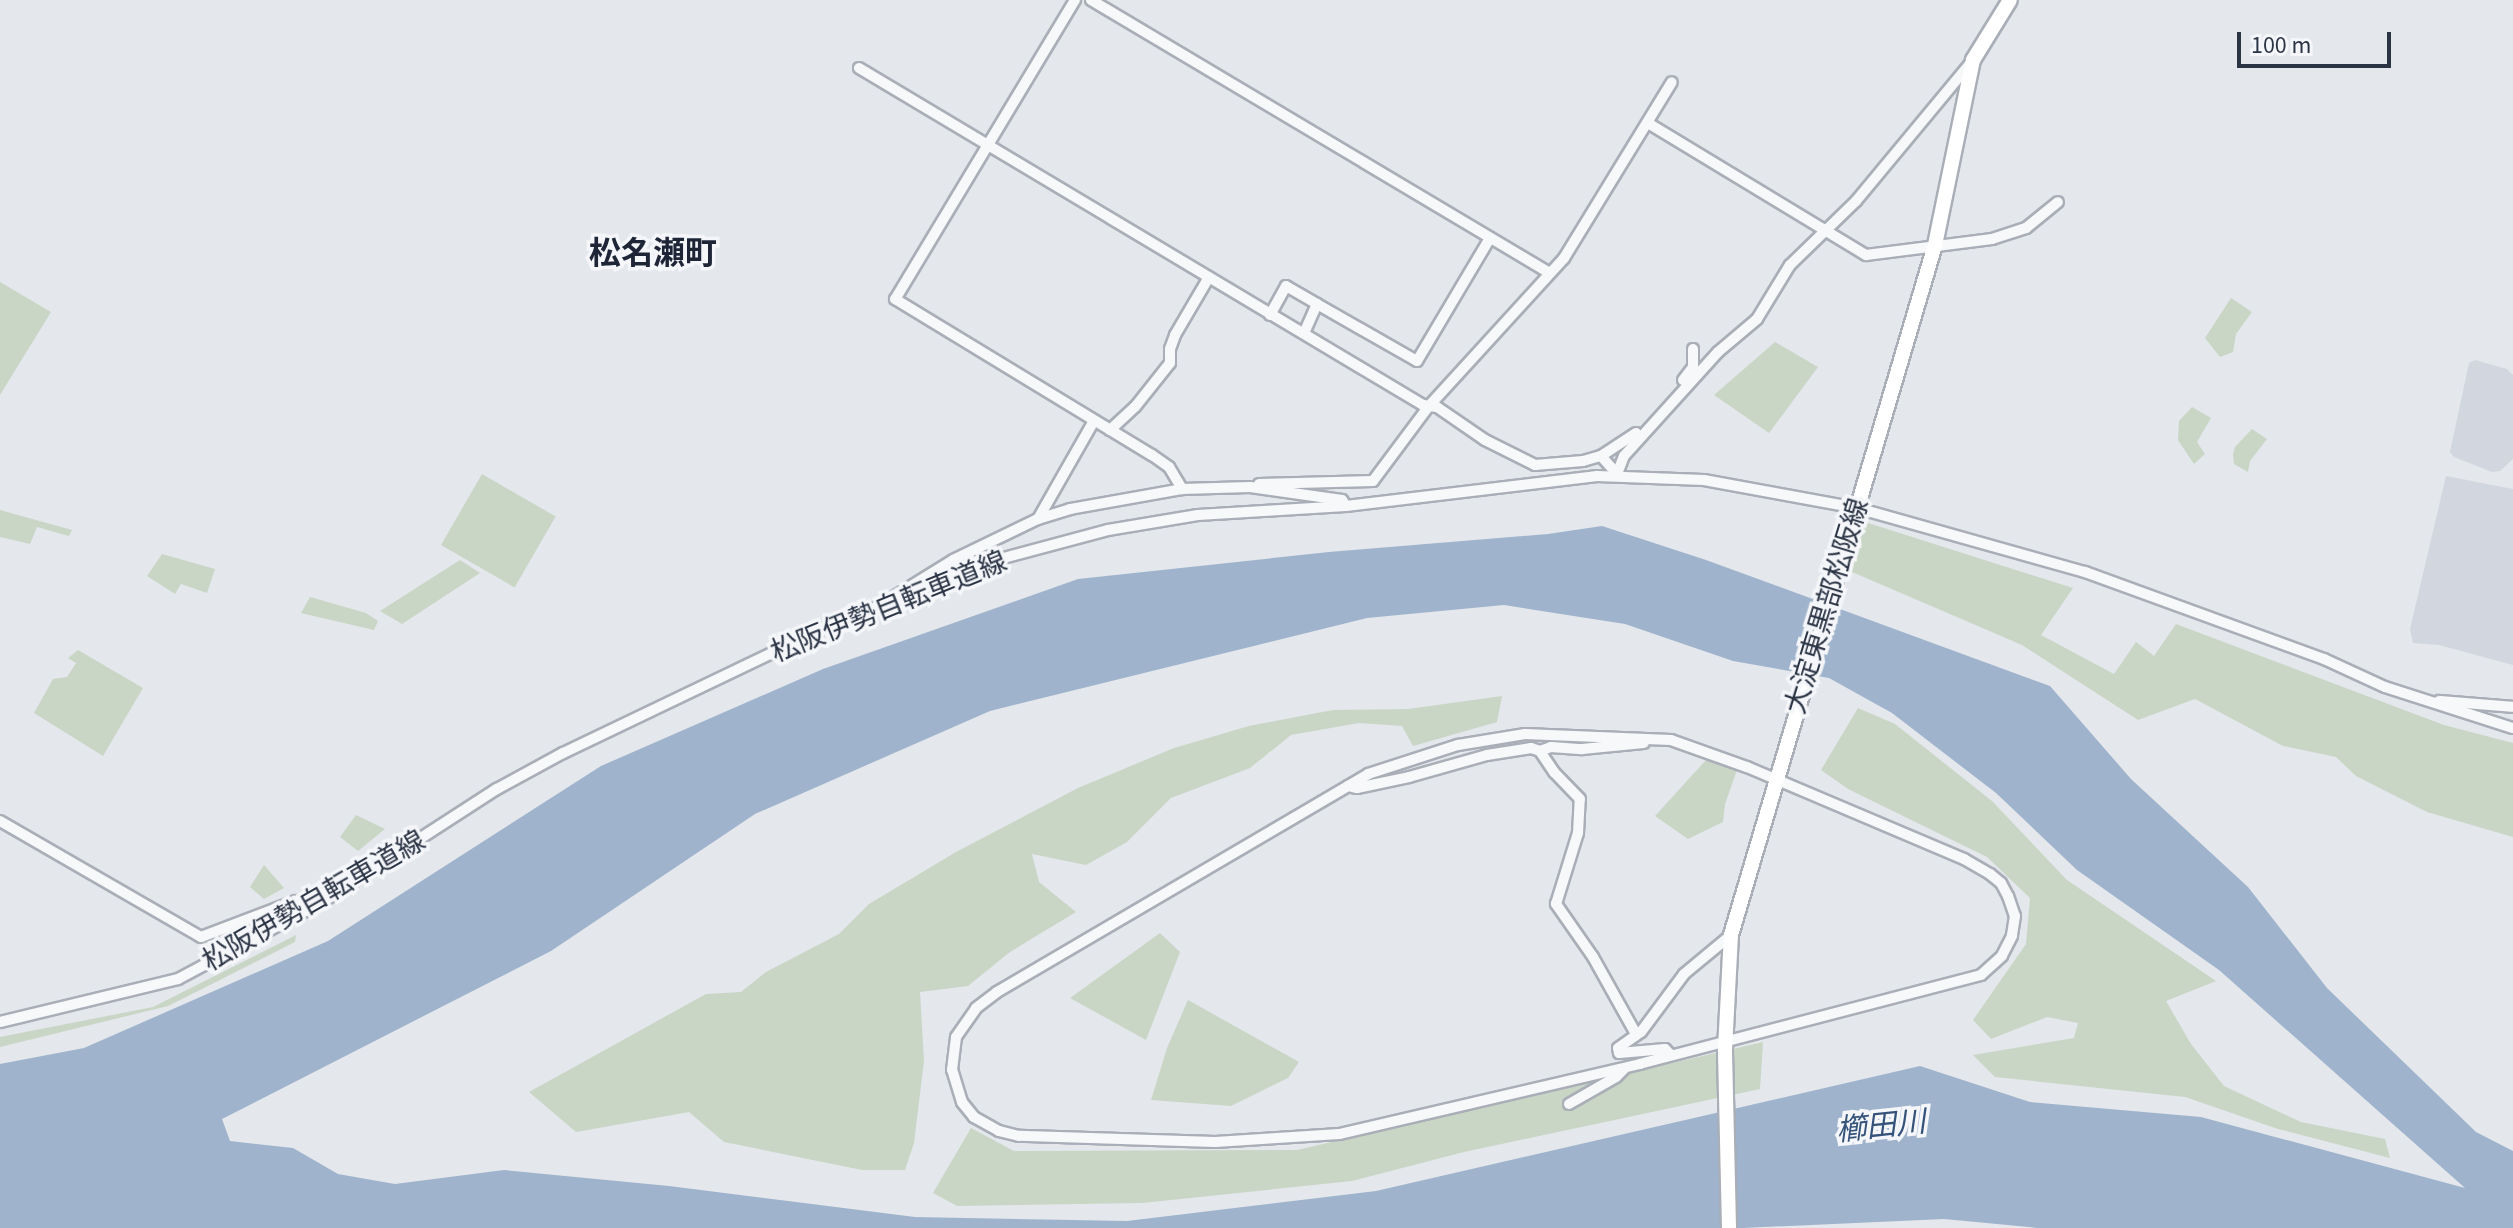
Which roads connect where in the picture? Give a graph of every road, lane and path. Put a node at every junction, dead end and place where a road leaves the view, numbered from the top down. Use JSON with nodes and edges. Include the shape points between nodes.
{"nodes":[{"id":1,"x":1075,"y":0,"type":"edge"},
{"id":2,"x":1091,"y":0,"type":"edge"},
{"id":3,"x":2010,"y":0,"type":"edge"},
{"id":4,"x":1973,"y":60,"type":"junction"},
{"id":5,"x":859,"y":68,"type":"dead end"},
{"id":6,"x":1672,"y":82,"type":"dead end"},
{"id":7,"x":1648,"y":123,"type":"junction"},
{"id":8,"x":987,"y":146,"type":"junction"},
{"id":9,"x":2058,"y":202,"type":"dead end"},
{"id":10,"x":1825,"y":228,"type":"junction"},
{"id":11,"x":1490,"y":238,"type":"junction"},
{"id":12,"x":1935,"y":245,"type":"junction"},
{"id":13,"x":1548,"y":272,"type":"junction"},
{"id":14,"x":1209,"y":277,"type":"junction"},
{"id":15,"x":1317,"y":304,"type":"junction"},
{"id":16,"x":1270,"y":315,"type":"junction"},
{"id":17,"x":1304,"y":333,"type":"junction"},
{"id":18,"x":1693,"y":349,"type":"dead end"},
{"id":19,"x":1680,"y":391,"type":"junction"},
{"id":20,"x":1429,"y":406,"type":"junction"},
{"id":21,"x":1094,"y":421,"type":"junction"},
{"id":22,"x":1110,"y":430,"type":"junction"},
{"id":23,"x":1601,"y":456,"type":"junction"},
{"id":24,"x":1617,"y":474,"type":"junction"},
{"id":25,"x":1250,"y":487,"type":"junction"},
{"id":26,"x":1182,"y":489,"type":"junction"},
{"id":27,"x":1346,"y":506,"type":"junction"},
{"id":28,"x":1855,"y":512,"type":"junction"},
{"id":29,"x":1038,"y":519,"type":"junction"},
{"id":30,"x":892,"y":601,"type":"junction"},
{"id":31,"x":2423,"y":700,"type":"junction"},
{"id":32,"x":2513,"y":707,"type":"edge"},
{"id":33,"x":2513,"y":728,"type":"edge"},
{"id":34,"x":1657,"y":739,"type":"junction"},
{"id":35,"x":1540,"y":751,"type":"junction"},
{"id":36,"x":1777,"y":776,"type":"junction"},
{"id":37,"x":1348,"y":786,"type":"junction"},
{"id":38,"x":0,"y":821,"type":"edge"},
{"id":39,"x":322,"y":902,"type":"junction"},
{"id":40,"x":1731,"y":935,"type":"junction"},
{"id":41,"x":0,"y":1022,"type":"edge"},
{"id":42,"x":1636,"y":1034,"type":"junction"},
{"id":43,"x":1726,"y":1044,"type":"junction"},
{"id":44,"x":1670,"y":1054,"type":"junction"},
{"id":45,"x":1625,"y":1067,"type":"junction"},
{"id":46,"x":1569,"y":1104,"type":"dead end"},
{"id":47,"x":1729,"y":1228,"type":"edge"}],
"edges":[{"from":1,"to":8,"type":"street"},
{"from":2,"to":11,"type":"street"},
{"from":3,"to":4,"type":"main road","name":"大淀東黒部松阪線"},
{"from":4,"to":10,"type":"street","via":[[1894,159]]},
{"from":4,"to":12,"type":"main road","name":"大淀東黒部松阪線"},
{"from":5,"to":8,"type":"street"},
{"from":6,"to":7,"type":"street"},
{"from":7,"to":10,"type":"street"},
{"from":7,"to":13,"type":"street","via":[[1582,234]]},
{"from":8,"to":14,"type":"street"},
{"from":8,"to":21,"type":"street","via":[[895,299]]},
{"from":9,"to":12,"type":"street","via":[[2026,228],[1992,239]]},
{"from":10,"to":12,"type":"street","via":[[1866,255]]},
{"from":10,"to":19,"type":"street","via":[[1790,265],[1757,319]]},
{"from":11,"to":13,"type":"street"},
{"from":11,"to":15,"type":"street","via":[[1417,361]]},
{"from":12,"to":28,"type":"main road","name":"大淀東黒部松阪線"},
{"from":13,"to":20,"type":"street"},
{"from":14,"to":16,"type":"street"},
{"from":14,"to":22,"type":"street","via":[[1175,335],[1170,363]]},
{"from":15,"to":16,"type":"street","via":[[1286,286]]},
{"from":15,"to":17,"type":"street"},
{"from":16,"to":17,"type":"street"},
{"from":17,"to":20,"type":"street"},
{"from":18,"to":19,"type":"street","via":[[1693,367]]},
{"from":19,"to":23,"type":"street","via":[[1674,390],[1629,440]]},
{"from":19,"to":24,"type":"street","via":[[1624,456]]},
{"from":20,"to":23,"type":"street","via":[[1535,465]]},
{"from":20,"to":25,"type":"street","via":[[1373,481]]},
{"from":21,"to":22,"type":"street"},
{"from":21,"to":29,"type":"street"},
{"from":22,"to":26,"type":"street","via":[[1169,467]]},
{"from":23,"to":24,"type":"street"},
{"from":24,"to":27,"type":"street","name":"松阪伊勢自転車道線"},
{"from":24,"to":28,"type":"street","name":"松阪伊勢自転車道線","via":[[1704,480]]},
{"from":25,"to":26,"type":"street"},
{"from":25,"to":27,"type":"street","via":[[1342,500]]},
{"from":26,"to":29,"type":"street"},
{"from":27,"to":30,"type":"street","name":"松阪伊勢自転車道線","via":[[1225,512],[1108,530],[981,564]]},
{"from":28,"to":31,"type":"street","name":"松阪伊勢自転車道線","via":[[2104,577]]},
{"from":28,"to":36,"type":"main road","name":"大淀東黒部松阪線"},
{"from":29,"to":30,"type":"street","via":[[953,560],[899,591]]},
{"from":30,"to":39,"type":"street","name":"松阪伊勢自転車道線","via":[[813,633],[563,753],[497,789]]},
{"from":31,"to":32,"type":"street"},
{"from":31,"to":33,"type":"street"},
{"from":34,"to":35,"type":"street"},
{"from":34,"to":36,"type":"street","via":[[1694,746]]},
{"from":34,"to":37,"type":"street","via":[[1525,734],[1458,745],[1368,774]]},
{"from":35,"to":37,"type":"street","via":[[1487,755],[1409,777]]},
{"from":35,"to":42,"type":"street","via":[[1580,799],[1578,833],[1556,904]]},
{"from":36,"to":40,"type":"main road","name":"大淀東黒部松阪線"},
{"from":36,"to":43,"type":"street","via":[[1990,874],[2008,896],[2015,916],[2012,936],[2002,956],[1981,975]]},
{"from":37,"to":45,"type":"street","via":[[976,1008],[956,1037],[952,1070],[955,1087],[974,1117],[1019,1136],[1298,1139]]},
{"from":38,"to":39,"type":"street","via":[[201,937],[296,901]]},
{"from":39,"to":41,"type":"street","name":"松阪伊勢自転車道線","via":[[178,979]]},
{"from":40,"to":42,"type":"street","via":[[1684,974]]},
{"from":40,"to":43,"type":"main road","name":"大淀東黒部松阪線"},
{"from":42,"to":44,"type":"street","via":[[1618,1048],[1619,1053],[1665,1049]]},
{"from":43,"to":44,"type":"street"},
{"from":43,"to":47,"type":"main road","name":"大淀東黒部松阪線"},
{"from":44,"to":45,"type":"street"},
{"from":45,"to":46,"type":"street"}]}
